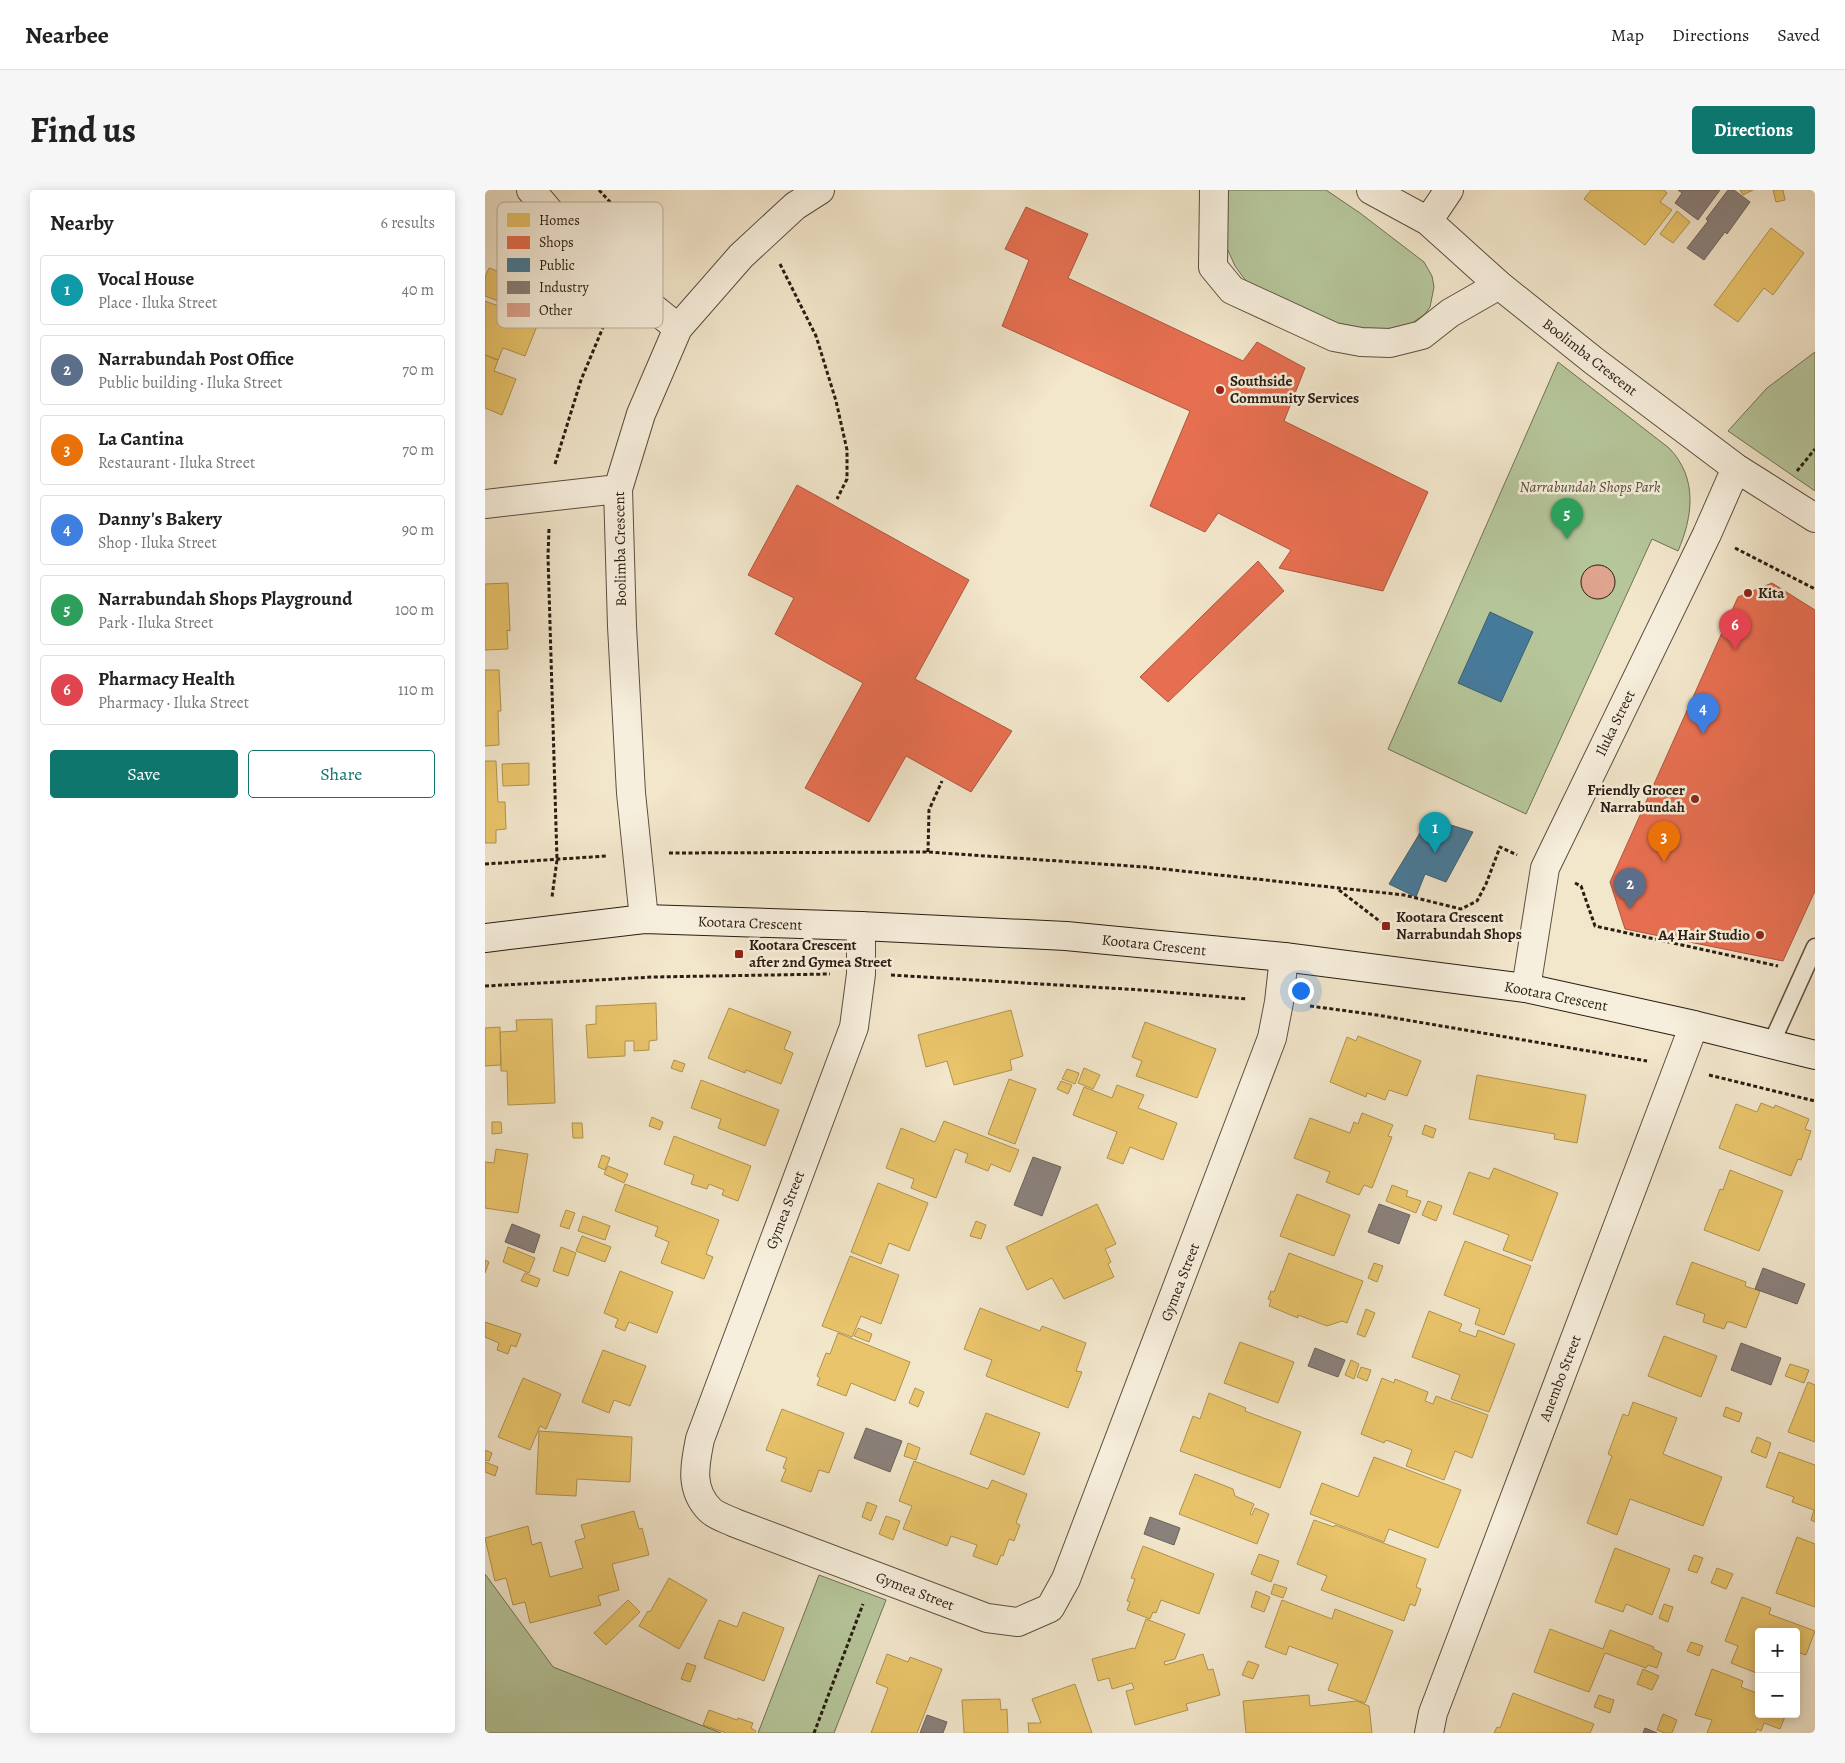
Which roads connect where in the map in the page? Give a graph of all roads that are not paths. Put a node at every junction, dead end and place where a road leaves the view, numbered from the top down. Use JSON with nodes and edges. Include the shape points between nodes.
{"nodes":[{"id":1,"x":531,"y":190,"type":"edge"},
{"id":2,"x":820,"y":190,"type":"edge"},
{"id":3,"x":1214,"y":190,"type":"edge"},
{"id":4,"x":1371,"y":190,"type":"edge"},
{"id":5,"x":1449,"y":190,"type":"edge"},
{"id":6,"x":541,"y":202,"type":"edge"},
{"id":7,"x":1428,"y":221,"type":"junction"},
{"id":8,"x":1499,"y":285,"type":"junction"},
{"id":9,"x":663,"y":316,"type":"edge"},
{"id":10,"x":678,"y":328,"type":"junction"},
{"id":11,"x":1736,"y":468,"type":"junction"},
{"id":12,"x":618,"y":488,"type":"junction"},
{"id":13,"x":485,"y":504,"type":"edge"},
{"id":14,"x":1815,"y":518,"type":"edge"},
{"id":15,"x":645,"y":919,"type":"junction"},
{"id":16,"x":861,"y":926,"type":"junction"},
{"id":17,"x":485,"y":938,"type":"edge"},
{"id":18,"x":1815,"y":947,"type":"edge"},
{"id":19,"x":1283,"y":957,"type":"junction"},
{"id":20,"x":1525,"y":988,"type":"junction"},
{"id":21,"x":1694,"y":1025,"type":"junction"},
{"id":22,"x":1771,"y":1044,"type":"junction"},
{"id":23,"x":1815,"y":1055,"type":"edge"},
{"id":24,"x":1429,"y":1733,"type":"edge"}],
"edges":[{"from":1,"to":6,"type":"street"},
{"from":2,"to":10,"type":"street","name":"Boolimba Crescent","via":[[795,206],[741,256]]},
{"from":3,"to":8,"type":"street","via":[[1213,267],[1232,290],[1333,336],[1361,342],[1390,343],[1421,335],[1450,313]]},
{"from":4,"to":7,"type":"street","name":"Boolimba Crescent"},
{"from":5,"to":7,"type":"street"},
{"from":7,"to":8,"type":"street","name":"Boolimba Crescent"},
{"from":8,"to":11,"type":"street","name":"Boolimba Crescent"},
{"from":9,"to":10,"type":"street"},
{"from":10,"to":12,"type":"street","name":"Boolimba Crescent","via":[[641,414]]},
{"from":11,"to":14,"type":"street","name":"Boolimba Crescent"},
{"from":11,"to":20,"type":"street","name":"Iluka Street","via":[[1545,868]]},
{"from":12,"to":13,"type":"street"},
{"from":12,"to":15,"type":"street","name":"Boolimba Crescent","via":[[631,793]]},
{"from":15,"to":16,"type":"street","name":"Kootara Crescent"},
{"from":15,"to":17,"type":"street","name":"Kootara Crescent"},
{"from":16,"to":19,"type":"street","name":"Kootara Crescent","via":[[1065,936]]},
{"from":16,"to":19,"type":"street","name":"Gymea Street","via":[[861,974],[854,1027],[700,1439],[694,1470],[697,1489],[711,1510],[735,1523],[987,1618],[1019,1622],[1050,1608],[1066,1579],[1261,1070],[1272,1038]]},
{"from":18,"to":22,"type":"lane"},
{"from":19,"to":20,"type":"street","name":"Kootara Crescent"},
{"from":20,"to":21,"type":"street","name":"Kootara Crescent"},
{"from":21,"to":22,"type":"street","name":"Kootara Crescent"},
{"from":21,"to":24,"type":"street","name":"Anembo Street","via":[[1433,1713]]},
{"from":22,"to":23,"type":"street","name":"Kootara Crescent"}]}
